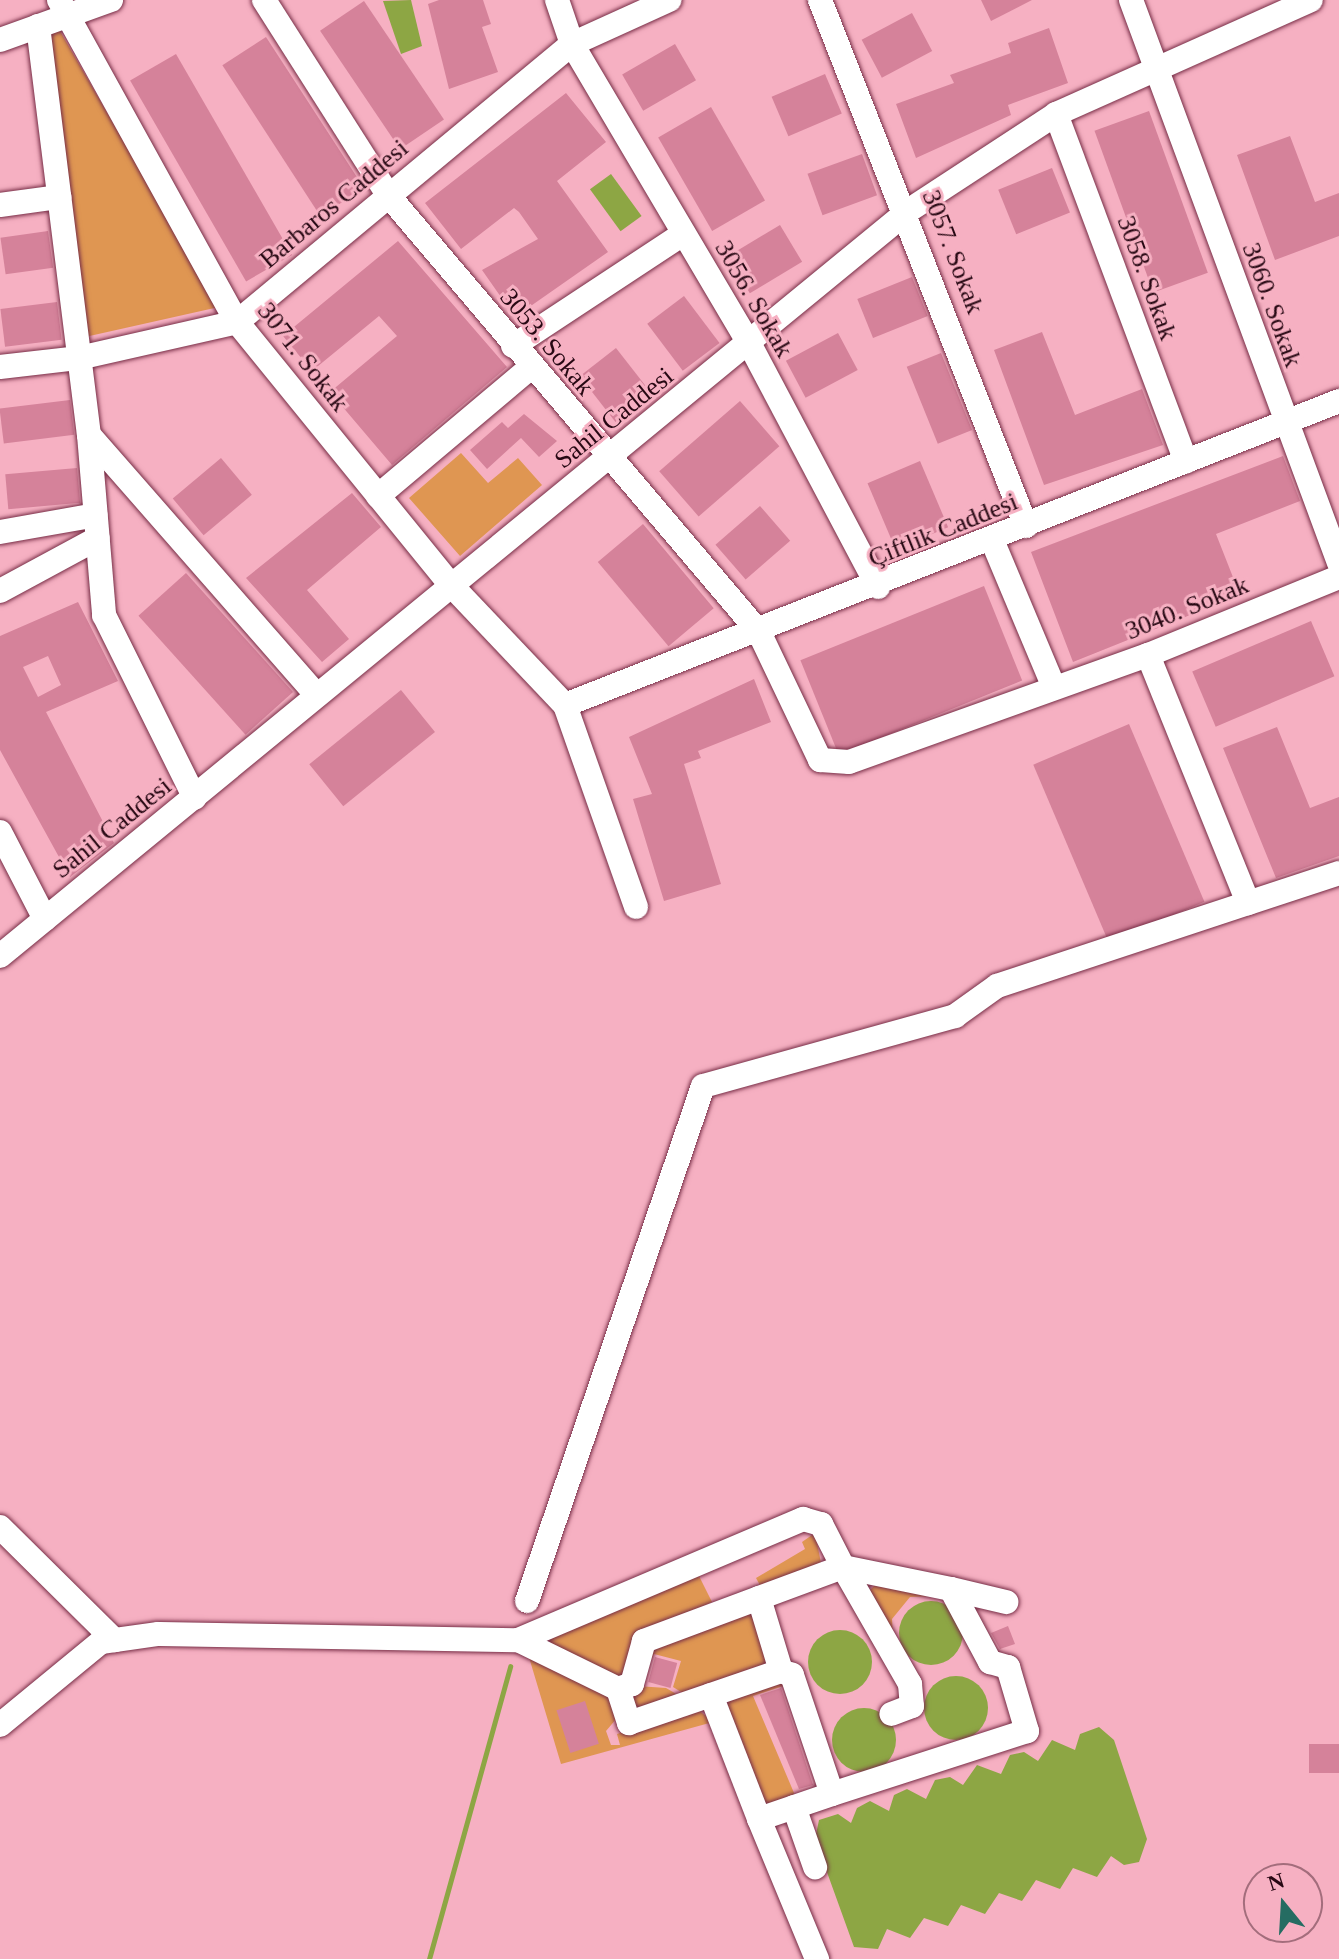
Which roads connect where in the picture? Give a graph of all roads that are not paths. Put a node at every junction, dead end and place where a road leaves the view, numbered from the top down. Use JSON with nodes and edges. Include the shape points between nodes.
{"nodes":[{"id":1,"x":111,"y":0,"type":"edge"},
{"id":2,"x":264,"y":0,"type":"edge"},
{"id":3,"x":557,"y":0,"type":"edge"},
{"id":4,"x":669,"y":0,"type":"edge"},
{"id":5,"x":820,"y":0,"type":"edge"},
{"id":6,"x":1131,"y":0,"type":"edge"},
{"id":7,"x":1311,"y":0,"type":"edge"},
{"id":8,"x":62,"y":8,"type":"edge"},
{"id":9,"x":38,"y":26,"type":"junction"},
{"id":10,"x":0,"y":40,"type":"edge"},
{"id":11,"x":572,"y":44,"type":"junction"},
{"id":12,"x":1155,"y":66,"type":"junction"},
{"id":13,"x":1056,"y":114,"type":"junction"},
{"id":14,"x":388,"y":195,"type":"junction"},
{"id":15,"x":59,"y":197,"type":"junction"},
{"id":16,"x":0,"y":205,"type":"edge"},
{"id":17,"x":908,"y":211,"type":"junction"},
{"id":18,"x":683,"y":234,"type":"junction"},
{"id":19,"x":237,"y":322,"type":"junction"},
{"id":20,"x":749,"y":343,"type":"junction"},
{"id":21,"x":513,"y":346,"type":"junction"},
{"id":22,"x":79,"y":358,"type":"junction"},
{"id":23,"x":0,"y":367,"type":"edge"},
{"id":24,"x":531,"y":367,"type":"junction"},
{"id":25,"x":1339,"y":401,"type":"edge"},
{"id":26,"x":1284,"y":420,"type":"junction"},
{"id":27,"x":89,"y":435,"type":"junction"},
{"id":28,"x":610,"y":459,"type":"junction"},
{"id":29,"x":1186,"y":462,"type":"junction"},
{"id":30,"x":378,"y":496,"type":"junction"},
{"id":31,"x":97,"y":526,"type":"junction"},
{"id":32,"x":1026,"y":526,"type":"junction"},
{"id":33,"x":0,"y":532,"type":"edge"},
{"id":34,"x":992,"y":540,"type":"junction"},
{"id":35,"x":1339,"y":563,"type":"edge"},
{"id":36,"x":1339,"y":577,"type":"edge"},
{"id":37,"x":451,"y":585,"type":"junction"},
{"id":38,"x":878,"y":587,"type":"junction"},
{"id":39,"x":0,"y":591,"type":"edge"},
{"id":40,"x":759,"y":632,"type":"junction"},
{"id":41,"x":1148,"y":655,"type":"junction"},
{"id":42,"x":1053,"y":685,"type":"junction"},
{"id":43,"x":316,"y":694,"type":"junction"},
{"id":44,"x":565,"y":705,"type":"junction"},
{"id":45,"x":195,"y":798,"type":"junction"},
{"id":46,"x":0,"y":832,"type":"edge"},
{"id":47,"x":1339,"y":873,"type":"edge"},
{"id":48,"x":1248,"y":903,"type":"junction"},
{"id":49,"x":636,"y":907,"type":"dead end"},
{"id":50,"x":45,"y":919,"type":"junction"},
{"id":51,"x":0,"y":956,"type":"edge"},
{"id":52,"x":0,"y":1527,"type":"edge"},
{"id":53,"x":843,"y":1567,"type":"junction"},
{"id":54,"x":951,"y":1589,"type":"junction"},
{"id":55,"x":759,"y":1598,"type":"junction"},
{"id":56,"x":527,"y":1601,"type":"dead end"},
{"id":57,"x":1006,"y":1602,"type":"dead end"},
{"id":58,"x":114,"y":1640,"type":"junction"},
{"id":59,"x":518,"y":1640,"type":"junction"},
{"id":60,"x":781,"y":1671,"type":"junction"},
{"id":61,"x":618,"y":1689,"type":"junction"},
{"id":62,"x":711,"y":1695,"type":"junction"},
{"id":63,"x":891,"y":1714,"type":"dead end"},
{"id":64,"x":0,"y":1725,"type":"edge"},
{"id":65,"x":832,"y":1794,"type":"junction"},
{"id":66,"x":794,"y":1807,"type":"junction"},
{"id":67,"x":759,"y":1819,"type":"junction"},
{"id":68,"x":815,"y":1867,"type":"dead end"},
{"id":69,"x":817,"y":1959,"type":"edge"}],
"edges":[{"from":1,"to":8,"type":"street"},
{"from":2,"to":14,"type":"street","name":"3053. Sokak"},
{"from":3,"to":11,"type":"street","name":"3056. Sokak"},
{"from":4,"to":11,"type":"street","name":"Barbaros Caddesi"},
{"from":5,"to":17,"type":"street","name":"3057. Sokak"},
{"from":6,"to":12,"type":"street","name":"3060. Sokak"},
{"from":7,"to":12,"type":"street","name":"Sahil Caddesi"},
{"from":8,"to":9,"type":"street"},
{"from":8,"to":19,"type":"street","name":"3071. Sokak"},
{"from":9,"to":10,"type":"street"},
{"from":9,"to":15,"type":"street"},
{"from":11,"to":14,"type":"street","name":"Barbaros Caddesi"},
{"from":11,"to":18,"type":"street","name":"3056. Sokak"},
{"from":12,"to":13,"type":"street","name":"Sahil Caddesi"},
{"from":12,"to":26,"type":"street","name":"3060. Sokak"},
{"from":13,"to":17,"type":"street","name":"Sahil Caddesi"},
{"from":13,"to":29,"type":"street","name":"3058. Sokak"},
{"from":14,"to":19,"type":"street","name":"Barbaros Caddesi"},
{"from":14,"to":21,"type":"street","name":"3053. Sokak"},
{"from":15,"to":16,"type":"street"},
{"from":15,"to":22,"type":"street"},
{"from":17,"to":20,"type":"street","name":"Sahil Caddesi"},
{"from":17,"to":32,"type":"street","name":"3057. Sokak"},
{"from":18,"to":20,"type":"street","name":"3056. Sokak"},
{"from":18,"to":21,"type":"street"},
{"from":19,"to":22,"type":"street","name":"Barbaros Caddesi"},
{"from":19,"to":30,"type":"street","name":"3071. Sokak"},
{"from":20,"to":28,"type":"street","name":"Sahil Caddesi"},
{"from":20,"to":38,"type":"street","name":"3056. Sokak"},
{"from":21,"to":24,"type":"street","name":"3053. Sokak"},
{"from":22,"to":23,"type":"street","name":"Barbaros Caddesi"},
{"from":22,"to":27,"type":"street"},
{"from":24,"to":28,"type":"street","name":"3053. Sokak"},
{"from":24,"to":30,"type":"street"},
{"from":25,"to":26,"type":"street","name":"Çiftlik Caddesi"},
{"from":26,"to":29,"type":"street","name":"Çiftlik Caddesi"},
{"from":26,"to":35,"type":"street","name":"3060. Sokak"},
{"from":27,"to":31,"type":"street"},
{"from":27,"to":43,"type":"street"},
{"from":28,"to":37,"type":"street","name":"Sahil Caddesi"},
{"from":28,"to":40,"type":"street","name":"3053. Sokak"},
{"from":29,"to":32,"type":"street","name":"Çiftlik Caddesi"},
{"from":30,"to":37,"type":"street","name":"3071. Sokak"},
{"from":31,"to":33,"type":"street"},
{"from":31,"to":39,"type":"street"},
{"from":31,"to":45,"type":"street","via":[[104,615]]},
{"from":32,"to":34,"type":"street","name":"Çiftlik Caddesi"},
{"from":34,"to":38,"type":"street","name":"Çiftlik Caddesi"},
{"from":34,"to":42,"type":"street"},
{"from":36,"to":41,"type":"street","name":"3040. Sokak"},
{"from":37,"to":43,"type":"street","name":"Sahil Caddesi"},
{"from":37,"to":44,"type":"street","name":"3071. Sokak"},
{"from":38,"to":40,"type":"street","name":"Çiftlik Caddesi"},
{"from":40,"to":42,"type":"street","name":"3040. Sokak","via":[[808,747],[827,763],[849,762]]},
{"from":40,"to":44,"type":"street","name":"Çiftlik Caddesi"},
{"from":41,"to":42,"type":"street","name":"3040. Sokak"},
{"from":41,"to":48,"type":"street"},
{"from":43,"to":45,"type":"street","name":"Sahil Caddesi"},
{"from":44,"to":49,"type":"street"},
{"from":45,"to":50,"type":"street","name":"Sahil Caddesi"},
{"from":46,"to":50,"type":"street"},
{"from":47,"to":48,"type":"street"},
{"from":48,"to":56,"type":"street","via":[[997,986],[955,1016],[703,1086]]},
{"from":50,"to":51,"type":"street","name":"Sahil Caddesi"},
{"from":52,"to":58,"type":"street"},
{"from":53,"to":54,"type":"street"},
{"from":53,"to":55,"type":"street"},
{"from":53,"to":59,"type":"street","via":[[821,1524],[803,1519]]},
{"from":53,"to":63,"type":"street","via":[[910,1684],[912,1706]]},
{"from":54,"to":57,"type":"street"},
{"from":54,"to":65,"type":"street","via":[[990,1662],[1008,1667],[1027,1731]]},
{"from":55,"to":60,"type":"street"},
{"from":55,"to":61,"type":"street","via":[[644,1641],[632,1684]]},
{"from":58,"to":59,"type":"street","via":[[158,1634]]},
{"from":58,"to":64,"type":"street","via":[[78,1657]]},
{"from":59,"to":61,"type":"street"},
{"from":60,"to":62,"type":"street"},
{"from":60,"to":65,"type":"street","via":[[792,1675]]},
{"from":61,"to":62,"type":"street","via":[[629,1723]]},
{"from":62,"to":67,"type":"street"},
{"from":65,"to":66,"type":"street"},
{"from":66,"to":67,"type":"street"},
{"from":66,"to":68,"type":"street"},
{"from":67,"to":69,"type":"street"}]}
